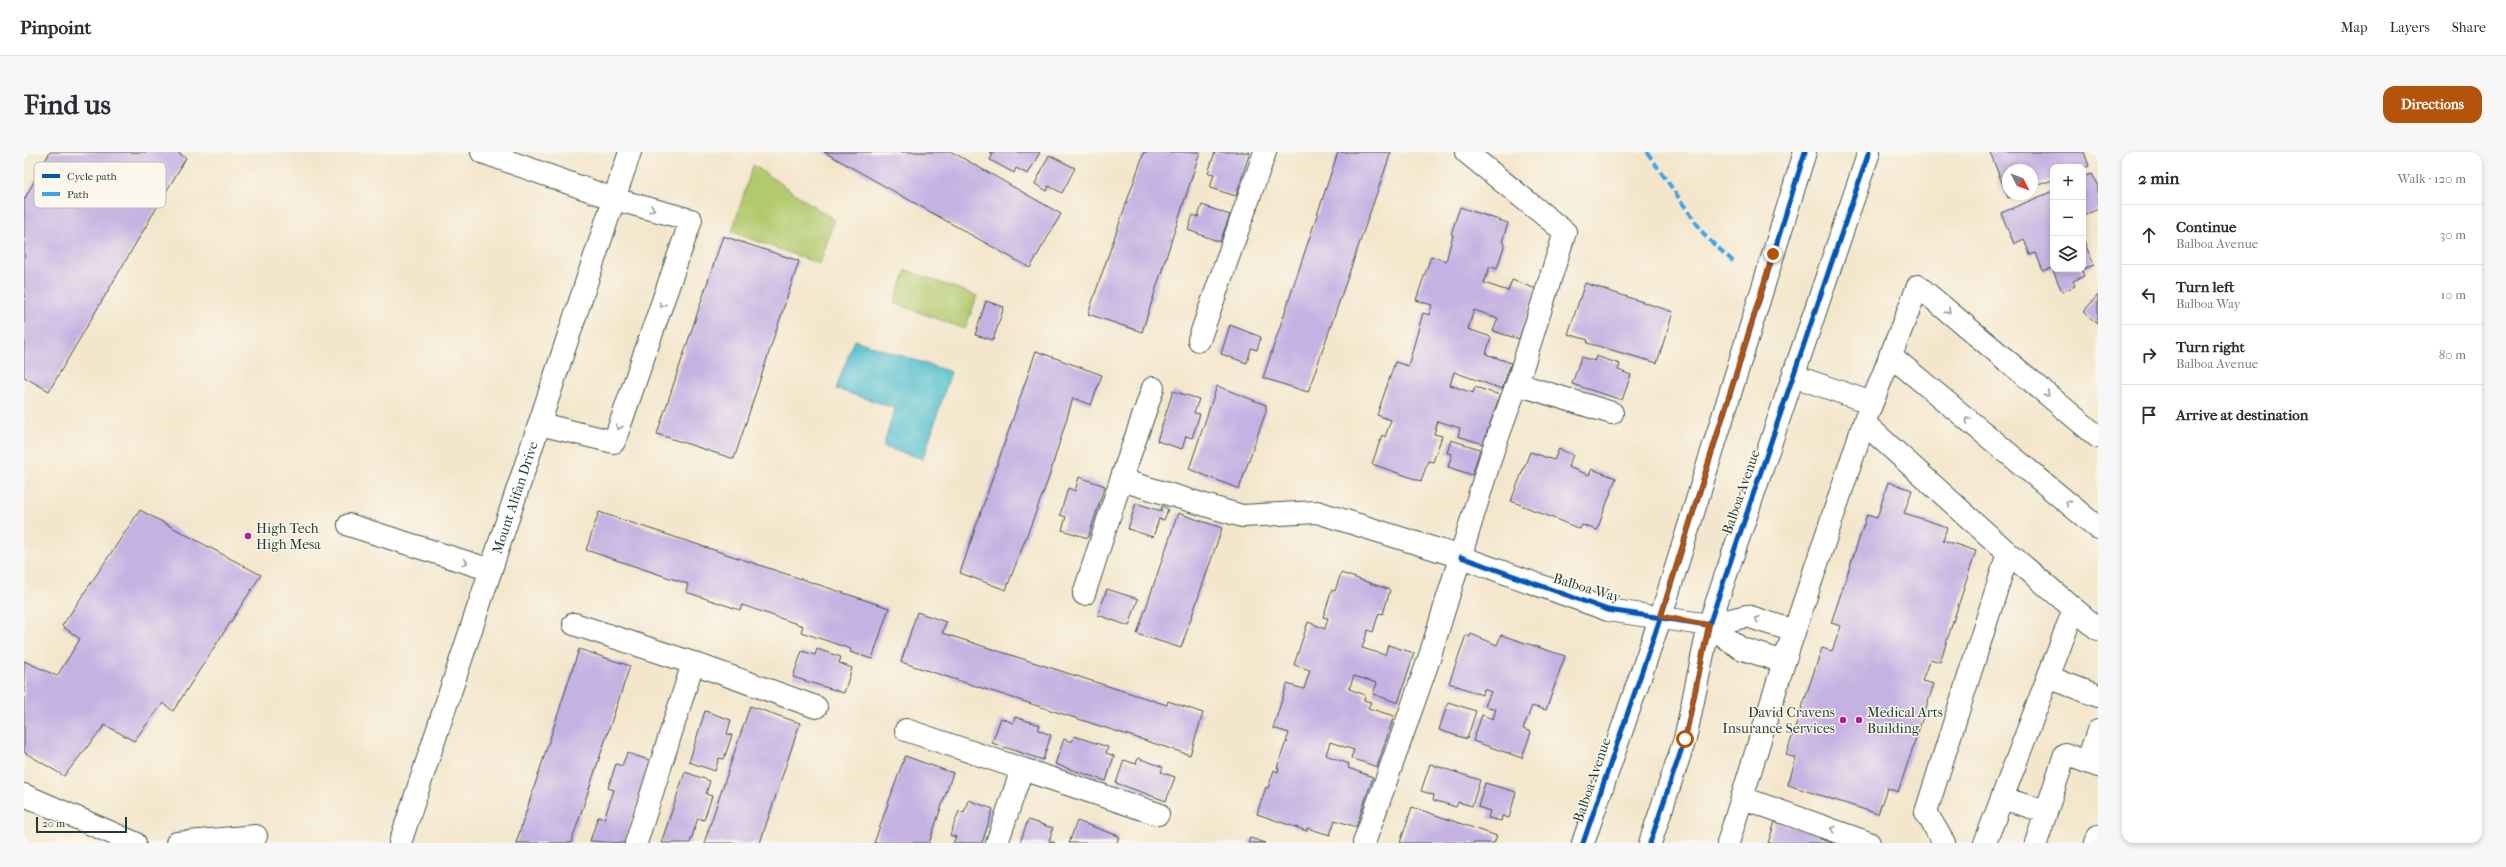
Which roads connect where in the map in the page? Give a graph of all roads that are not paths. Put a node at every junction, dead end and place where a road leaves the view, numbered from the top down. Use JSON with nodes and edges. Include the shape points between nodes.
{"nodes":[{"id":1,"x":482,"y":152,"type":"edge"},
{"id":2,"x":630,"y":152,"type":"edge"},
{"id":3,"x":1265,"y":152,"type":"edge"},
{"id":4,"x":1466,"y":152,"type":"edge"},
{"id":5,"x":1804,"y":152,"type":"edge"},
{"id":6,"x":1869,"y":152,"type":"edge"},
{"id":7,"x":614,"y":199,"type":"junction"},
{"id":8,"x":1199,"y":340,"type":"dead end"},
{"id":9,"x":1890,"y":354,"type":"junction"},
{"id":10,"x":1794,"y":376,"type":"junction"},
{"id":11,"x":1517,"y":384,"type":"junction"},
{"id":12,"x":1153,"y":388,"type":"dead end"},
{"id":13,"x":1872,"y":403,"type":"junction"},
{"id":14,"x":1612,"y":413,"type":"dead end"},
{"id":15,"x":1864,"y":423,"type":"junction"},
{"id":16,"x":540,"y":424,"type":"junction"},
{"id":17,"x":2098,"y":437,"type":"edge"},
{"id":18,"x":1121,"y":480,"type":"junction"},
{"id":19,"x":349,"y":525,"type":"dead end"},
{"id":20,"x":2098,"y":528,"type":"edge"},
{"id":21,"x":2008,"y":553,"type":"junction"},
{"id":22,"x":1460,"y":558,"type":"junction"},
{"id":23,"x":491,"y":570,"type":"junction"},
{"id":24,"x":1084,"y":594,"type":"dead end"},
{"id":25,"x":2074,"y":609,"type":"junction"},
{"id":26,"x":1661,"y":616,"type":"junction"},
{"id":27,"x":574,"y":624,"type":"dead end"},
{"id":28,"x":1709,"y":625,"type":"junction"},
{"id":29,"x":2098,"y":629,"type":"edge"},
{"id":30,"x":1794,"y":631,"type":"junction"},
{"id":31,"x":1784,"y":662,"type":"junction"},
{"id":32,"x":693,"y":663,"type":"junction"},
{"id":33,"x":2048,"y":677,"type":"junction"},
{"id":34,"x":2098,"y":696,"type":"edge"},
{"id":35,"x":816,"y":706,"type":"dead end"},
{"id":36,"x":906,"y":730,"type":"dead end"},
{"id":37,"x":2098,"y":731,"type":"edge"},
{"id":38,"x":2092,"y":764,"type":"edge"},
{"id":39,"x":1022,"y":769,"type":"junction"},
{"id":40,"x":24,"y":795,"type":"edge"},
{"id":41,"x":1743,"y":798,"type":"junction"},
{"id":42,"x":2002,"y":798,"type":"junction"},
{"id":43,"x":2046,"y":812,"type":"junction"},
{"id":44,"x":1158,"y":814,"type":"dead end"},
{"id":45,"x":256,"y":836,"type":"dead end"},
{"id":46,"x":2098,"y":836,"type":"edge"},
{"id":47,"x":403,"y":842,"type":"edge"},
{"id":48,"x":135,"y":843,"type":"edge"},
{"id":49,"x":177,"y":843,"type":"edge"},
{"id":50,"x":636,"y":843,"type":"edge"},
{"id":51,"x":997,"y":843,"type":"edge"},
{"id":52,"x":1364,"y":843,"type":"edge"},
{"id":53,"x":1583,"y":843,"type":"edge"},
{"id":54,"x":1650,"y":843,"type":"edge"},
{"id":55,"x":1728,"y":843,"type":"edge"},
{"id":56,"x":1869,"y":843,"type":"edge"},
{"id":57,"x":1944,"y":843,"type":"edge"},
{"id":58,"x":1985,"y":843,"type":"edge"},
{"id":59,"x":2036,"y":843,"type":"edge"},
{"id":60,"x":2096,"y":843,"type":"edge"}],
"edges":[{"from":1,"to":7,"type":"main road"},
{"from":2,"to":7,"type":"main road","name":"Mount Alifan Drive"},
{"from":3,"to":8,"type":"main road"},
{"from":4,"to":11,"type":"main road","via":[[1565,232]]},
{"from":5,"to":26,"type":"main road","name":"Balboa Avenue"},
{"from":6,"to":10,"type":"main road","name":"Balboa Avenue"},
{"from":7,"to":16,"type":"main road","name":"Mount Alifan Drive"},
{"from":7,"to":16,"type":"main road","one_way":true,"via":[[691,220],[614,442]]},
{"from":9,"to":13,"type":"main road"},
{"from":9,"to":17,"type":"main road","one_way":true,"via":[[1918,286]]},
{"from":20,"to":9,"type":"main road","one_way":true},
{"from":10,"to":13,"type":"main road"},
{"from":10,"to":28,"type":"main road","name":"Balboa Avenue"},
{"from":11,"to":14,"type":"main road"},
{"from":11,"to":22,"type":"main road","via":[[1493,450]]},
{"from":12,"to":18,"type":"main road"},
{"from":13,"to":15,"type":"main road"},
{"from":15,"to":21,"type":"main road"},
{"from":15,"to":30,"type":"main road"},
{"from":16,"to":23,"type":"main road","name":"Mount Alifan Drive"},
{"from":18,"to":22,"type":"main road","name":"Balboa Way","via":[[1242,516],[1317,512]]},
{"from":18,"to":24,"type":"main road"},
{"from":19,"to":23,"type":"main road","one_way":true},
{"from":21,"to":25,"type":"main road"},
{"from":21,"to":57,"type":"main road","via":[[1926,812]]},
{"from":22,"to":26,"type":"main road","name":"Balboa Way","via":[[1608,610]]},
{"from":22,"to":52,"type":"main road","via":[[1429,659]]},
{"from":23,"to":47,"type":"main road","name":"Mount Alifan Drive"},
{"from":25,"to":29,"type":"main road"},
{"from":25,"to":33,"type":"main road"},
{"from":26,"to":28,"type":"main road","name":"Balboa Way"},
{"from":26,"to":53,"type":"main road","name":"Balboa Avenue"},
{"from":27,"to":32,"type":"main road"},
{"from":30,"to":28,"type":"main road","one_way":true,"via":[[1747,616]]},
{"from":28,"to":31,"type":"main road","via":[[1740,648]]},
{"from":28,"to":54,"type":"main road","name":"Balboa Avenue","via":[[1685,739]]},
{"from":30,"to":31,"type":"main road"},
{"from":31,"to":41,"type":"main road"},
{"from":32,"to":35,"type":"main road"},
{"from":32,"to":50,"type":"main road"},
{"from":33,"to":34,"type":"main road"},
{"from":33,"to":42,"type":"main road"},
{"from":36,"to":39,"type":"main road"},
{"from":37,"to":38,"type":"main road"},
{"from":38,"to":43,"type":"main road","via":[[2065,754]]},
{"from":39,"to":44,"type":"main road"},
{"from":39,"to":51,"type":"main road"},
{"from":40,"to":48,"type":"main road"},
{"from":41,"to":55,"type":"main road"},
{"from":56,"to":41,"type":"main road","one_way":true},
{"from":42,"to":43,"type":"main road"},
{"from":42,"to":58,"type":"main road"},
{"from":43,"to":59,"type":"main road"},
{"from":45,"to":49,"type":"main road"},
{"from":46,"to":60,"type":"main road"}]}
